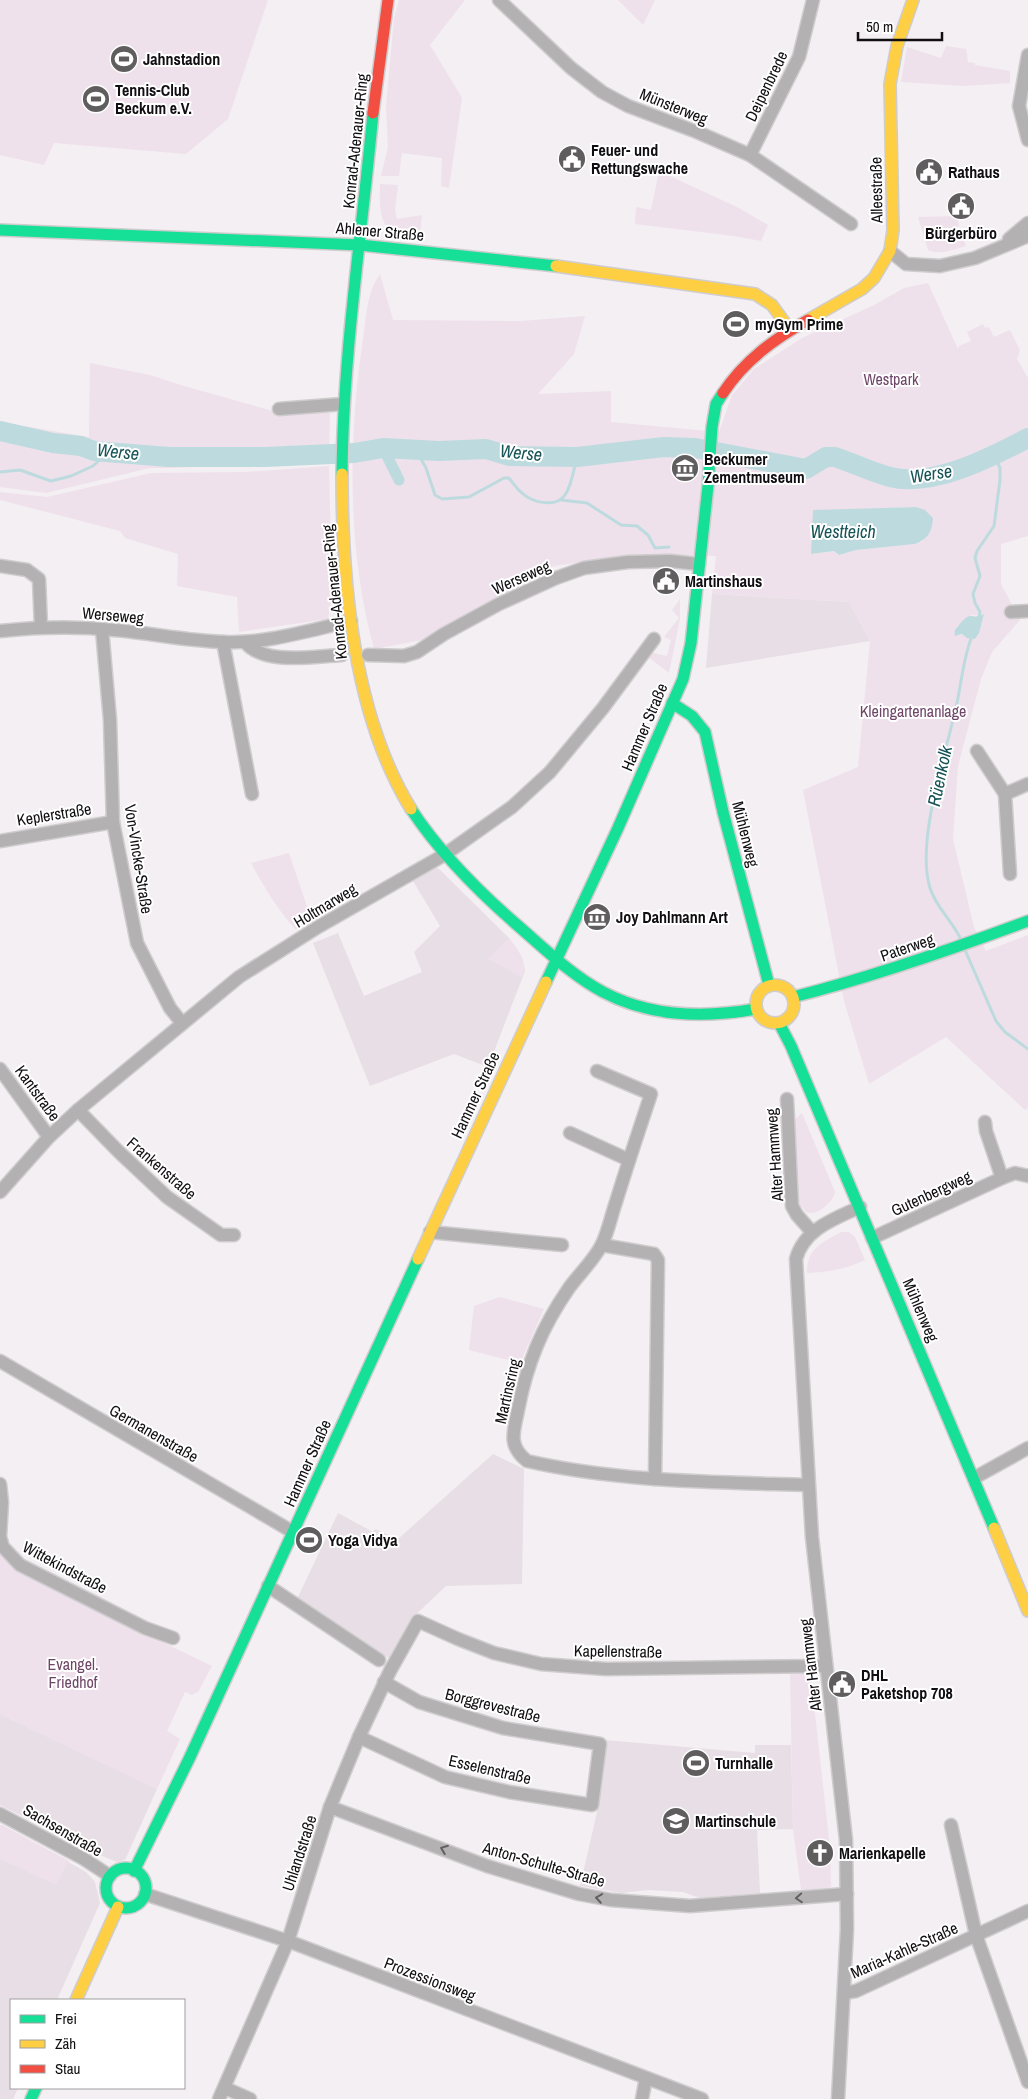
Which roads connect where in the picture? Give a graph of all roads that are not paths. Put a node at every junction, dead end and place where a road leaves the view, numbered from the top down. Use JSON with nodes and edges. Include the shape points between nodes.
{"nodes":[{"id":1,"x":388,"y":0,"type":"edge"},
{"id":2,"x":499,"y":0,"type":"edge"},
{"id":3,"x":813,"y":0,"type":"edge"},
{"id":4,"x":913,"y":0,"type":"edge"},
{"id":5,"x":1028,"y":55,"type":"edge"},
{"id":6,"x":1028,"y":140,"type":"edge"},
{"id":7,"x":750,"y":155,"type":"junction"},
{"id":8,"x":1028,"y":223,"type":"edge"},
{"id":9,"x":850,"y":224,"type":"dead end"},
{"id":10,"x":0,"y":230,"type":"edge"},
{"id":11,"x":1028,"y":236,"type":"edge"},
{"id":12,"x":360,"y":245,"type":"junction"},
{"id":13,"x":996,"y":250,"type":"junction"},
{"id":14,"x":890,"y":251,"type":"junction"},
{"id":15,"x":790,"y":330,"type":"junction"},
{"id":16,"x":343,"y":404,"type":"junction"},
{"id":17,"x":279,"y":409,"type":"dead end"},
{"id":18,"x":699,"y":564,"type":"junction"},
{"id":19,"x":0,"y":566,"type":"edge"},
{"id":20,"x":1028,"y":611,"type":"edge"},
{"id":21,"x":1011,"y":612,"type":"dead end"},
{"id":22,"x":351,"y":621,"type":"junction"},
{"id":23,"x":41,"y":628,"type":"junction"},
{"id":24,"x":102,"y":629,"type":"junction"},
{"id":25,"x":0,"y":631,"type":"edge"},
{"id":26,"x":654,"y":639,"type":"dead end"},
{"id":27,"x":223,"y":642,"type":"junction"},
{"id":28,"x":245,"y":642,"type":"junction"},
{"id":29,"x":342,"y":655,"type":"dead end"},
{"id":30,"x":368,"y":655,"type":"dead end"},
{"id":31,"x":672,"y":703,"type":"junction"},
{"id":32,"x":977,"y":751,"type":"dead end"},
{"id":33,"x":1028,"y":784,"type":"edge"},
{"id":34,"x":252,"y":794,"type":"dead end"},
{"id":35,"x":1005,"y":794,"type":"junction"},
{"id":36,"x":113,"y":822,"type":"junction"},
{"id":37,"x":0,"y":841,"type":"edge"},
{"id":38,"x":444,"y":855,"type":"junction"},
{"id":39,"x":1010,"y":874,"type":"dead end"},
{"id":40,"x":1028,"y":921,"type":"edge"},
{"id":41,"x":556,"y":959,"type":"junction"},
{"id":42,"x":769,"y":986,"type":"junction"},
{"id":43,"x":793,"y":997,"type":"junction"},
{"id":44,"x":756,"y":1009,"type":"junction"},
{"id":45,"x":779,"y":1023,"type":"junction"},
{"id":46,"x":182,"y":1024,"type":"junction"},
{"id":47,"x":0,"y":1069,"type":"edge"},
{"id":48,"x":598,"y":1071,"type":"dead end"},
{"id":49,"x":786,"y":1099,"type":"dead end"},
{"id":50,"x":78,"y":1110,"type":"junction"},
{"id":51,"x":985,"y":1122,"type":"dead end"},
{"id":52,"x":570,"y":1133,"type":"dead end"},
{"id":53,"x":49,"y":1136,"type":"junction"},
{"id":54,"x":629,"y":1160,"type":"junction"},
{"id":55,"x":1028,"y":1176,"type":"edge"},
{"id":56,"x":1002,"y":1178,"type":"junction"},
{"id":57,"x":0,"y":1192,"type":"edge"},
{"id":58,"x":860,"y":1207,"type":"junction"},
{"id":59,"x":430,"y":1232,"type":"junction"},
{"id":60,"x":812,"y":1232,"type":"junction"},
{"id":61,"x":234,"y":1235,"type":"dead end"},
{"id":62,"x":872,"y":1238,"type":"junction"},
{"id":63,"x":562,"y":1245,"type":"dead end"},
{"id":64,"x":602,"y":1245,"type":"junction"},
{"id":65,"x":0,"y":1361,"type":"edge"},
{"id":66,"x":1028,"y":1448,"type":"edge"},
{"id":67,"x":974,"y":1478,"type":"junction"},
{"id":68,"x":655,"y":1479,"type":"junction"},
{"id":69,"x":0,"y":1484,"type":"edge"},
{"id":70,"x":808,"y":1486,"type":"junction"},
{"id":71,"x":293,"y":1532,"type":"junction"},
{"id":72,"x":268,"y":1586,"type":"junction"},
{"id":73,"x":1028,"y":1611,"type":"edge"},
{"id":74,"x":418,"y":1621,"type":"joint"},
{"id":75,"x":173,"y":1638,"type":"dead end"},
{"id":76,"x":378,"y":1660,"type":"dead end"},
{"id":77,"x":826,"y":1666,"type":"junction"},
{"id":78,"x":384,"y":1682,"type":"junction"},
{"id":79,"x":359,"y":1737,"type":"junction"},
{"id":80,"x":592,"y":1805,"type":"joint"},
{"id":81,"x":330,"y":1807,"type":"junction"},
{"id":82,"x":0,"y":1814,"type":"edge"},
{"id":83,"x":951,"y":1825,"type":"dead end"},
{"id":84,"x":134,"y":1870,"type":"junction"},
{"id":85,"x":110,"y":1876,"type":"junction"},
{"id":86,"x":145,"y":1894,"type":"junction"},
{"id":87,"x":848,"y":1894,"type":"junction"},
{"id":88,"x":118,"y":1907,"type":"junction"},
{"id":89,"x":1028,"y":1911,"type":"edge"},
{"id":90,"x":976,"y":1935,"type":"junction"},
{"id":91,"x":288,"y":1941,"type":"junction"},
{"id":92,"x":844,"y":1993,"type":"junction"},
{"id":93,"x":76,"y":1999,"type":"edge"},
{"id":94,"x":646,"y":2078,"type":"junction"},
{"id":95,"x":1028,"y":2082,"type":"edge"},
{"id":96,"x":222,"y":2093,"type":"edge"},
{"id":97,"x":250,"y":2099,"type":"edge"},
{"id":98,"x":642,"y":2099,"type":"edge"},
{"id":99,"x":702,"y":2099,"type":"edge"},
{"id":100,"x":838,"y":2099,"type":"edge"}],
"edges":[{"from":1,"to":12,"type":"main road","name":"Konrad-Adenauer-Ring"},
{"from":2,"to":7,"type":"street","name":"Münsterweg","via":[[571,68],[602,92],[628,106]]},
{"from":3,"to":7,"type":"street","name":"Deipenbrede","via":[[799,57]]},
{"from":4,"to":14,"type":"main road","name":"Alleestraße","via":[[897,46],[890,84],[893,221]]},
{"from":5,"to":6,"type":"street","via":[[1019,106]]},
{"from":7,"to":9,"type":"street","name":"Münsterweg"},
{"from":8,"to":13,"type":"street"},
{"from":10,"to":12,"type":"main road","name":"Ahlener Straße"},
{"from":11,"to":13,"type":"street"},
{"from":12,"to":15,"type":"main road","name":"Ahlener Straße","via":[[542,264],[755,294],[777,308]]},
{"from":12,"to":16,"type":"main road","name":"Konrad-Adenauer-Ring"},
{"from":13,"to":14,"type":"street","via":[[940,266],[906,264]]},
{"from":14,"to":15,"type":"main road","name":"Alleestraße","via":[[874,278],[862,289]]},
{"from":15,"to":18,"type":"main road","name":"Hammer Straße","via":[[753,357],[716,404]]},
{"from":16,"to":17,"type":"street"},
{"from":16,"to":22,"type":"main road","name":"Konrad-Adenauer-Ring","via":[[341,477]]},
{"from":18,"to":30,"type":"street","name":"Werseweg","via":[[628,562],[584,568],[499,604],[417,652],[404,656]]},
{"from":18,"to":31,"type":"main road","name":"Hammer Straße","via":[[691,643]]},
{"from":19,"to":23,"type":"street","via":[[27,570],[39,579]]},
{"from":20,"to":21,"type":"street"},
{"from":22,"to":28,"type":"street","name":"Werseweg"},
{"from":22,"to":38,"type":"main road","name":"Konrad-Adenauer-Ring","via":[[356,657],[380,748],[410,807]]},
{"from":23,"to":24,"type":"street","name":"Werseweg"},
{"from":23,"to":25,"type":"street","name":"Werseweg"},
{"from":24,"to":27,"type":"street","name":"Werseweg"},
{"from":24,"to":36,"type":"street","name":"Von-Vincke-Straße","via":[[110,720]]},
{"from":26,"to":38,"type":"street","name":"Holtmarweg","via":[[550,772],[512,807]]},
{"from":27,"to":28,"type":"street","name":"Werseweg"},
{"from":27,"to":34,"type":"street"},
{"from":28,"to":29,"type":"street","via":[[256,652],[269,656]]},
{"from":31,"to":41,"type":"main road","name":"Hammer Straße"},
{"from":31,"to":42,"type":"main road","name":"Mühlenweg","via":[[692,716],[705,732]]},
{"from":32,"to":35,"type":"street"},
{"from":33,"to":35,"type":"street"},
{"from":35,"to":39,"type":"street"},
{"from":36,"to":37,"type":"street","name":"Keplerstraße"},
{"from":36,"to":46,"type":"street","name":"Von-Vincke-Straße","via":[[136,943],[170,1008]]},
{"from":38,"to":41,"type":"main road","name":"Konrad-Adenauer-Ring","via":[[492,903]]},
{"from":38,"to":46,"type":"street","name":"Holtmarweg","via":[[318,927],[239,977]]},
{"from":40,"to":43,"type":"main road","name":"Paterweg","via":[[853,982]]},
{"from":41,"to":44,"type":"main road","name":"Konrad-Adenauer-Ring","via":[[600,991],[645,1007],[702,1016]]},
{"from":41,"to":59,"type":"main road","name":"Hammer Straße"},
{"from":42,"to":43,"type":"main road","via":[[780,985]]},
{"from":42,"to":44,"type":"main road","via":[[759,993]]},
{"from":43,"to":45,"type":"main road","via":[[794,1010],[786,1021]]},
{"from":44,"to":45,"type":"main road","via":[[762,1019]]},
{"from":45,"to":58,"type":"main road","name":"Mühlenweg"},
{"from":46,"to":50,"type":"street","name":"Holtmarweg"},
{"from":47,"to":53,"type":"street","name":"Kantstraße"},
{"from":48,"to":54,"type":"street","name":"Martinsring","via":[[651,1094]]},
{"from":49,"to":60,"type":"street","name":"Alter Hammweg","via":[[792,1206]]},
{"from":50,"to":53,"type":"street","name":"Holtmarweg"},
{"from":50,"to":61,"type":"street","name":"Frankenstraße","via":[[167,1197],[221,1235]]},
{"from":51,"to":56,"type":"street"},
{"from":52,"to":54,"type":"street"},
{"from":53,"to":57,"type":"street","name":"Holtmarweg"},
{"from":54,"to":64,"type":"street","name":"Martinsring"},
{"from":55,"to":56,"type":"street","name":"Gutenbergweg","via":[[1015,1174]]},
{"from":56,"to":62,"type":"street","name":"Gutenbergweg"},
{"from":58,"to":60,"type":"street","name":"Alter Hammweg"},
{"from":58,"to":62,"type":"main road","name":"Mühlenweg"},
{"from":59,"to":63,"type":"street"},
{"from":59,"to":71,"type":"main road","name":"Hammer Straße"},
{"from":60,"to":70,"type":"street","name":"Alter Hammweg","via":[[803,1241],[796,1259]]},
{"from":62,"to":67,"type":"main road","name":"Mühlenweg"},
{"from":64,"to":68,"type":"street","via":[[654,1254],[658,1260]]},
{"from":64,"to":68,"type":"street","name":"Martinsring","via":[[541,1332],[525,1378],[513,1439],[520,1456],[527,1461]]},
{"from":65,"to":71,"type":"street","name":"Germanenstraße"},
{"from":66,"to":67,"type":"street"},
{"from":67,"to":73,"type":"main road","name":"Mühlenweg"},
{"from":68,"to":70,"type":"street","name":"Martinsring"},
{"from":69,"to":75,"type":"street","name":"Wittekindstraße","via":[[0,1537],[3,1547],[20,1565],[145,1628]]},
{"from":70,"to":77,"type":"street","name":"Alter Hammweg"},
{"from":71,"to":72,"type":"main road","name":"Hammer Straße"},
{"from":72,"to":76,"type":"street"},
{"from":72,"to":84,"type":"main road","name":"Hammer Straße"},
{"from":74,"to":77,"type":"street","name":"Kapellenstraße","via":[[494,1653],[541,1664],[606,1669]]},
{"from":74,"to":78,"type":"street","name":"Uhlandstraße"},
{"from":77,"to":87,"type":"street","name":"Alter Hammweg","via":[[846,1840]]},
{"from":78,"to":79,"type":"street","name":"Uhlandstraße"},
{"from":78,"to":80,"type":"street","name":"Borggrevestraße","via":[[419,1702],[503,1728],[600,1744]]},
{"from":79,"to":80,"type":"street","name":"Esselenstraße","via":[[445,1777],[509,1792]]},
{"from":79,"to":81,"type":"street","name":"Uhlandstraße"},
{"from":87,"to":81,"type":"street","name":"Anton-Schulte-Straße","one_way":true,"via":[[690,1906],[587,1896],[487,1866]]},
{"from":81,"to":91,"type":"street","name":"Uhlandstraße"},
{"from":82,"to":85,"type":"street","name":"Sachsenstraße"},
{"from":83,"to":90,"type":"street","name":"Maria-Kahle-Straße"},
{"from":84,"to":85,"type":"main road","via":[[121,1869]]},
{"from":84,"to":86,"type":"main road","via":[[144,1880]]},
{"from":85,"to":88,"type":"main road","via":[[106,1893]]},
{"from":86,"to":88,"type":"main road","via":[[132,1907]]},
{"from":86,"to":91,"type":"street","name":"Prozessionsweg"},
{"from":87,"to":92,"type":"street","name":"Alter Hammweg"},
{"from":88,"to":93,"type":"main road"},
{"from":89,"to":90,"type":"street","name":"Maria-Kahle-Straße"},
{"from":90,"to":92,"type":"street","name":"Maria-Kahle-Straße","via":[[856,1991]]},
{"from":90,"to":95,"type":"street","name":"Maria-Kahle-Straße"},
{"from":91,"to":94,"type":"street","name":"Prozessionsweg"},
{"from":91,"to":96,"type":"street","name":"Uhlandstraße"},
{"from":92,"to":100,"type":"street","name":"Alter Hammweg"},
{"from":94,"to":98,"type":"street"},
{"from":94,"to":99,"type":"street","name":"Prozessionsweg"},
{"from":96,"to":97,"type":"street"}]}
